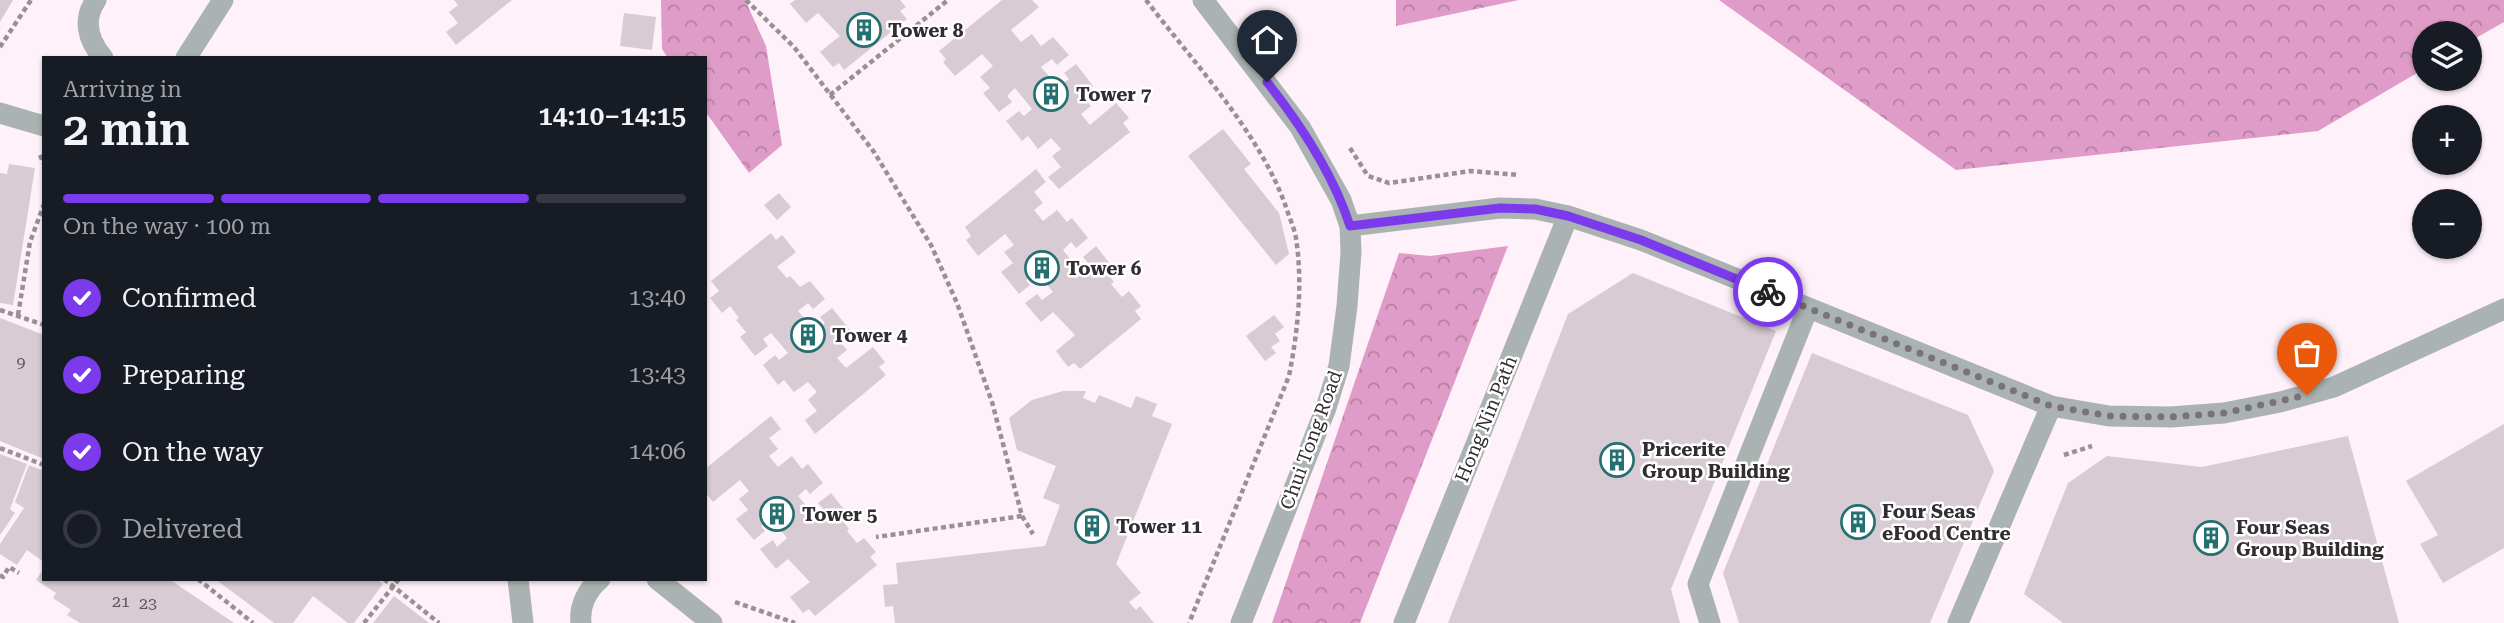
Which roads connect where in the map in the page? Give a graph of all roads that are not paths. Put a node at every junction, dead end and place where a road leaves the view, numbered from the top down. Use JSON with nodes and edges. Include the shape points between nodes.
{"nodes":[{"id":1,"x":96,"y":0,"type":"edge"},
{"id":2,"x":223,"y":0,"type":"edge"},
{"id":3,"x":1203,"y":0,"type":"edge"},
{"id":4,"x":102,"y":56,"type":"edge"},
{"id":5,"x":187,"y":56,"type":"edge"},
{"id":6,"x":0,"y":113,"type":"edge"},
{"id":7,"x":42,"y":125,"type":"edge"},
{"id":8,"x":1568,"y":216,"type":"junction"},
{"id":9,"x":1350,"y":226,"type":"junction"},
{"id":10,"x":1808,"y":308,"type":"junction"},
{"id":11,"x":2504,"y":309,"type":"edge"},
{"id":12,"x":2051,"y":406,"type":"junction"},
{"id":13,"x":518,"y":581,"type":"edge"},
{"id":14,"x":598,"y":581,"type":"edge"},
{"id":15,"x":660,"y":581,"type":"edge"},
{"id":16,"x":523,"y":623,"type":"edge"},
{"id":17,"x":581,"y":623,"type":"edge"},
{"id":18,"x":712,"y":623,"type":"edge"},
{"id":19,"x":1241,"y":623,"type":"edge"},
{"id":20,"x":1404,"y":623,"type":"edge"},
{"id":21,"x":1710,"y":623,"type":"edge"},
{"id":22,"x":1958,"y":623,"type":"edge"}],
"edges":[{"from":1,"to":4,"type":"street","via":[[87,26]]},
{"from":2,"to":5,"type":"street"},
{"from":3,"to":9,"type":"street","name":"Chui Tong Road","via":[[1300,127],[1342,200]]},
{"from":6,"to":7,"type":"street"},
{"from":8,"to":9,"type":"street","via":[[1500,208]]},
{"from":8,"to":10,"type":"street","via":[[1641,240]]},
{"from":8,"to":20,"type":"street","name":"Hong Nin Path"},
{"from":9,"to":19,"type":"street","name":"Chui Tong Road","via":[[1339,366]]},
{"from":10,"to":12,"type":"street"},
{"from":10,"to":21,"type":"street","via":[[1698,584]]},
{"from":11,"to":12,"type":"street","via":[[2334,387],[2280,402],[2171,417],[2109,416]]},
{"from":12,"to":22,"type":"street"},
{"from":13,"to":16,"type":"street"},
{"from":14,"to":17,"type":"street","via":[[584,601]]},
{"from":15,"to":18,"type":"street"}]}
